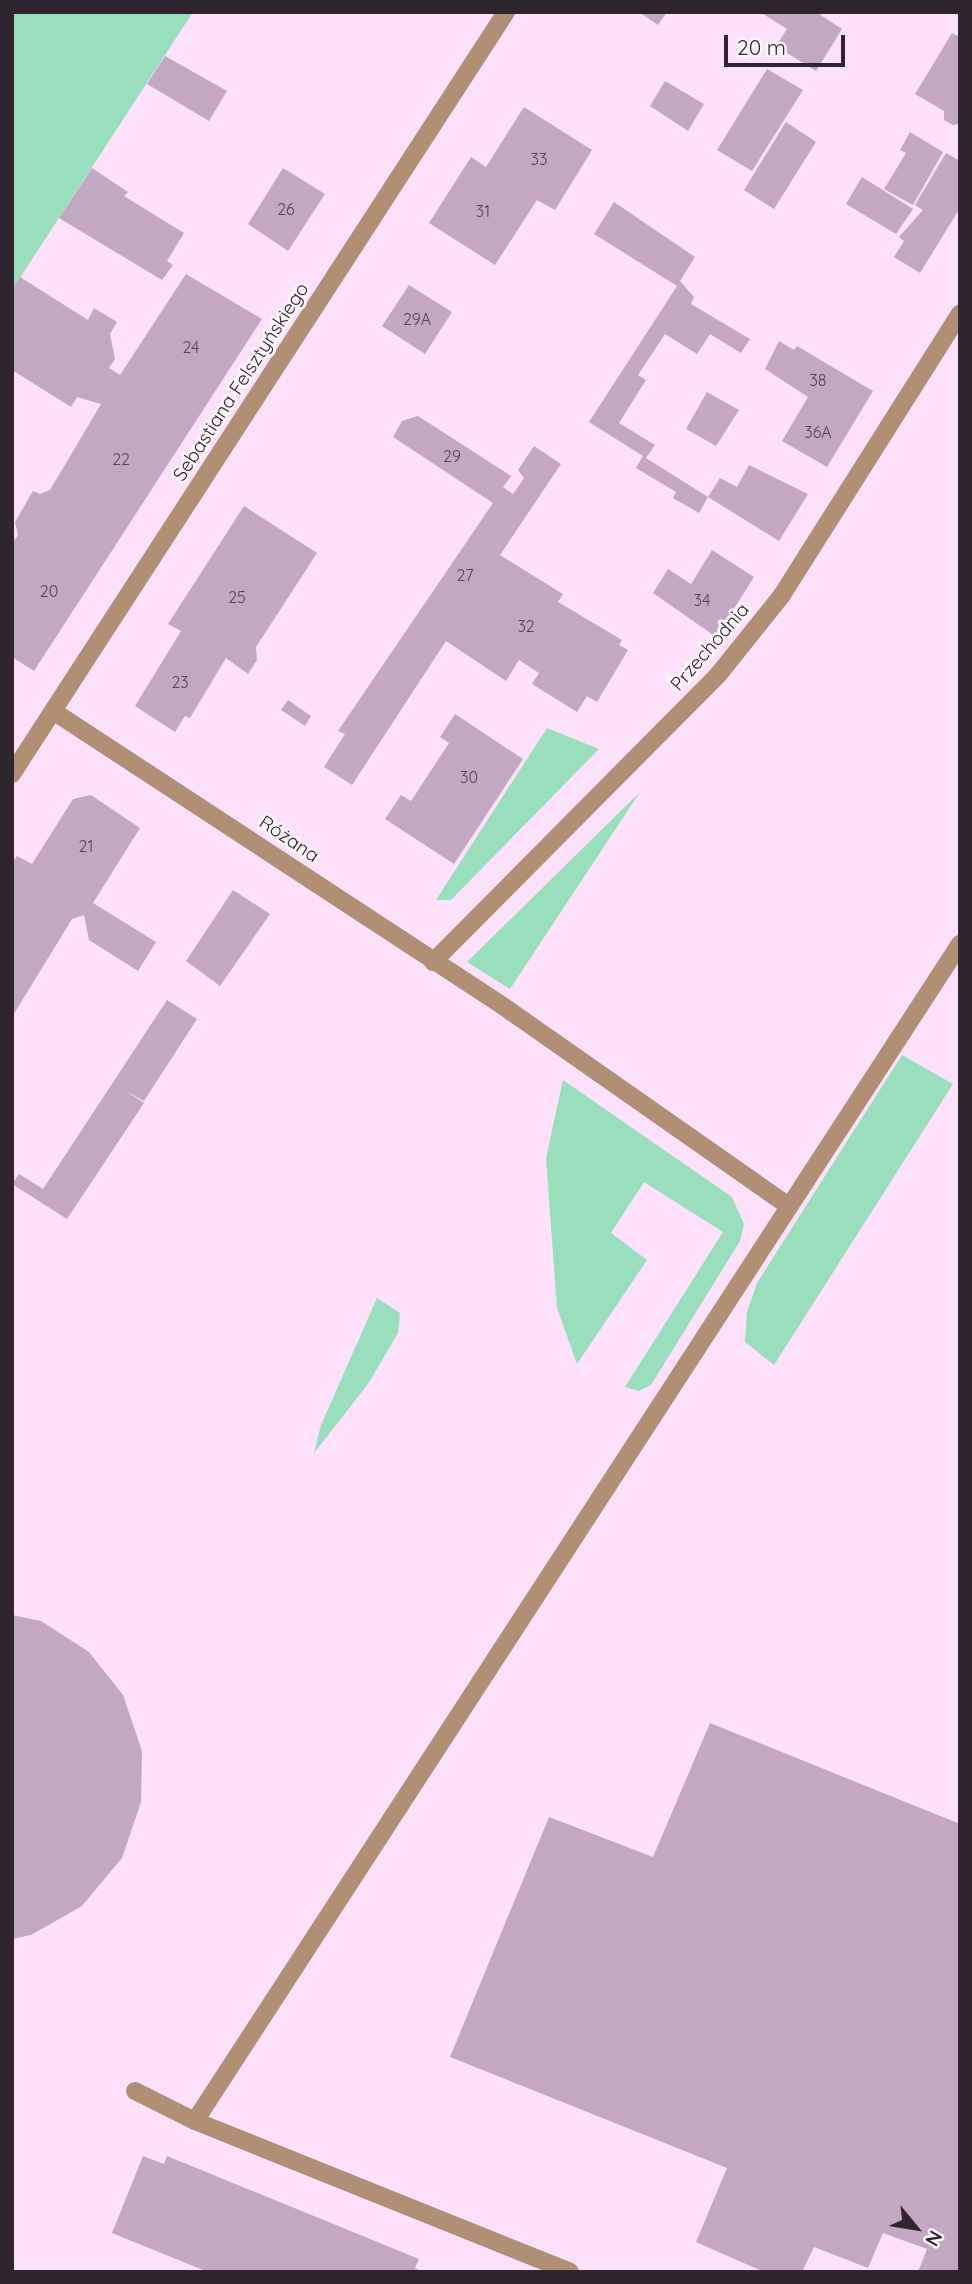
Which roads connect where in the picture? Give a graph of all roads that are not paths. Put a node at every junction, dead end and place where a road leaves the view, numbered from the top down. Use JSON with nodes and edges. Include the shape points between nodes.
{"nodes":[{"id":1,"x":506,"y":12,"type":"edge"},
{"id":2,"x":960,"y":313,"type":"edge"},
{"id":3,"x":53,"y":711,"type":"junction"},
{"id":4,"x":12,"y":774,"type":"edge"},
{"id":5,"x":960,"y":944,"type":"edge"},
{"id":6,"x":433,"y":962,"type":"junction"},
{"id":7,"x":789,"y":1206,"type":"junction"},
{"id":8,"x":135,"y":2091,"type":"dead end"},
{"id":9,"x":195,"y":2121,"type":"junction"},
{"id":10,"x":570,"y":2272,"type":"edge"}],
"edges":[{"from":1,"to":3,"type":"street","name":"Sebastiana Felsztyńskiego"},
{"from":2,"to":6,"type":"street","name":"Przechodnia","via":[[782,595],[718,675]]},
{"from":3,"to":4,"type":"street","name":"Sebastiana Felsztyńskiego"},
{"from":3,"to":6,"type":"street","name":"Różana"},
{"from":5,"to":7,"type":"street"},
{"from":6,"to":7,"type":"street","name":"Różana"},
{"from":7,"to":9,"type":"street","via":[[617,1478]]},
{"from":8,"to":9,"type":"street"},
{"from":9,"to":10,"type":"street"}]}
